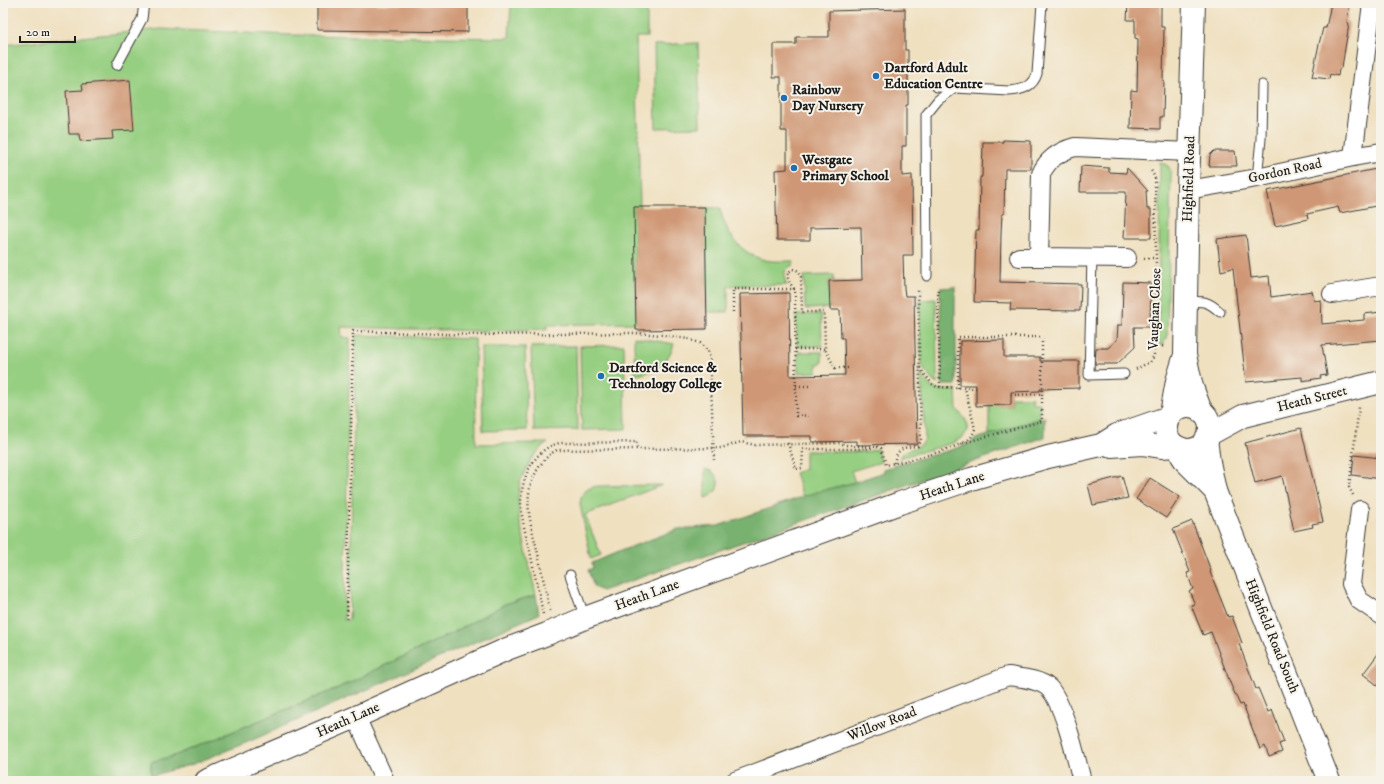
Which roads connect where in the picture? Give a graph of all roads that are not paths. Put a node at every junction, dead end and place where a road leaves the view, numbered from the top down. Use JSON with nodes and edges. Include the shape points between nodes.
{"nodes":[{"id":1,"x":144,"y":3,"type":"edge"},
{"id":2,"x":1042,"y":3,"type":"edge"},
{"id":3,"x":1194,"y":3,"type":"edge"},
{"id":4,"x":1372,"y":3,"type":"edge"},
{"id":5,"x":117,"y":65,"type":"dead end"},
{"id":6,"x":1262,"y":85,"type":"dead end"},
{"id":7,"x":937,"y":87,"type":"dead end"},
{"id":8,"x":955,"y":88,"type":"junction"},
{"id":9,"x":1189,"y":152,"type":"junction"},
{"id":10,"x":1381,"y":152,"type":"edge"},
{"id":11,"x":1353,"y":157,"type":"junction"},
{"id":12,"x":1257,"y":178,"type":"junction"},
{"id":13,"x":1188,"y":190,"type":"junction"},
{"id":14,"x":1019,"y":257,"type":"dead end"},
{"id":15,"x":1039,"y":258,"type":"junction"},
{"id":16,"x":1092,"y":258,"type":"junction"},
{"id":17,"x":1127,"y":258,"type":"dead end"},
{"id":18,"x":927,"y":276,"type":"dead end"},
{"id":19,"x":1381,"y":286,"type":"edge"},
{"id":20,"x":1332,"y":294,"type":"dead end"},
{"id":21,"x":1186,"y":302,"type":"junction"},
{"id":22,"x":1220,"y":312,"type":"dead end"},
{"id":23,"x":1185,"y":355,"type":"junction"},
{"id":24,"x":1124,"y":374,"type":"road end"},
{"id":25,"x":1371,"y":384,"type":"edge"},
{"id":26,"x":1202,"y":412,"type":"junction"},
{"id":27,"x":1170,"y":416,"type":"junction"},
{"id":28,"x":1243,"y":416,"type":"junction"},
{"id":29,"x":1207,"y":437,"type":"junction"},
{"id":30,"x":1101,"y":445,"type":"junction"},
{"id":31,"x":1178,"y":447,"type":"junction"},
{"id":32,"x":1215,"y":491,"type":"junction"},
{"id":33,"x":1360,"y":510,"type":"road end"},
{"id":34,"x":570,"y":575,"type":"dead end"},
{"id":35,"x":1381,"y":615,"type":"edge"},
{"id":36,"x":585,"y":618,"type":"junction"},
{"id":37,"x":356,"y":717,"type":"junction"},
{"id":38,"x":206,"y":781,"type":"edge"},
{"id":39,"x":385,"y":781,"type":"edge"},
{"id":40,"x":735,"y":781,"type":"edge"},
{"id":41,"x":1082,"y":781,"type":"edge"},
{"id":42,"x":1329,"y":781,"type":"edge"}],
"edges":[{"from":1,"to":5,"type":"lane","via":[[142,19]]},
{"from":2,"to":8,"type":"lane","via":[[1038,74],[1035,81],[1019,90],[1009,91]]},
{"from":3,"to":9,"type":"street","name":"Highfield Road"},
{"from":4,"to":11,"type":"street"},
{"from":6,"to":12,"type":"lane"},
{"from":7,"to":8,"type":"lane"},
{"from":8,"to":18,"type":"lane","via":[[938,100],[926,115]]},
{"from":9,"to":13,"type":"street","name":"Highfield Road"},
{"from":9,"to":15,"type":"street","via":[[1075,148],[1062,152],[1051,160],[1041,174]]},
{"from":10,"to":11,"type":"street","name":"Gordon Road"},
{"from":11,"to":12,"type":"street","name":"Gordon Road"},
{"from":12,"to":13,"type":"street","name":"Gordon Road"},
{"from":13,"to":21,"type":"street","name":"Highfield Road"},
{"from":14,"to":15,"type":"street"},
{"from":15,"to":16,"type":"street"},
{"from":16,"to":17,"type":"street"},
{"from":16,"to":24,"type":"lane","via":[[1088,375]]},
{"from":19,"to":20,"type":"street"},
{"from":21,"to":22,"type":"lane","via":[[1211,303]]},
{"from":21,"to":23,"type":"street","name":"Highfield Road"},
{"from":23,"to":26,"type":"street","name":"Highfield Road","via":[[1191,383]]},
{"from":23,"to":27,"type":"street","name":"Highfield Road"},
{"from":25,"to":28,"type":"street","name":"Heath Street"},
{"from":26,"to":27,"type":"street","via":[[1195,407],[1182,407]]},
{"from":26,"to":28,"type":"street","name":"Heath Street"},
{"from":26,"to":29,"type":"street","via":[[1209,423]]},
{"from":27,"to":30,"type":"street","name":"Heath Lane","via":[[1117,435]]},
{"from":27,"to":31,"type":"street","via":[[1166,425],[1167,433]]},
{"from":28,"to":29,"type":"street","name":"Heath Street"},
{"from":29,"to":31,"type":"street","via":[[1201,445],[1194,448]]},
{"from":29,"to":32,"type":"street","name":"Highfield Road South"},
{"from":30,"to":31,"type":"street","name":"Heath Lane","via":[[1142,444]]},
{"from":30,"to":36,"type":"street","name":"Heath Lane","via":[[971,479]]},
{"from":31,"to":32,"type":"street","name":"Highfield Road South","via":[[1186,462]]},
{"from":32,"to":42,"type":"street","name":"Highfield Road South"},
{"from":33,"to":35,"type":"street","via":[[1351,584],[1359,600]]},
{"from":34,"to":36,"type":"lane"},
{"from":36,"to":37,"type":"street","name":"Heath Lane","via":[[507,649]]},
{"from":37,"to":38,"type":"street","name":"Heath Lane"},
{"from":37,"to":39,"type":"street"},
{"from":40,"to":41,"type":"street","name":"Willow Road","via":[[1008,676],[1030,679],[1048,688],[1060,706]]}]}
